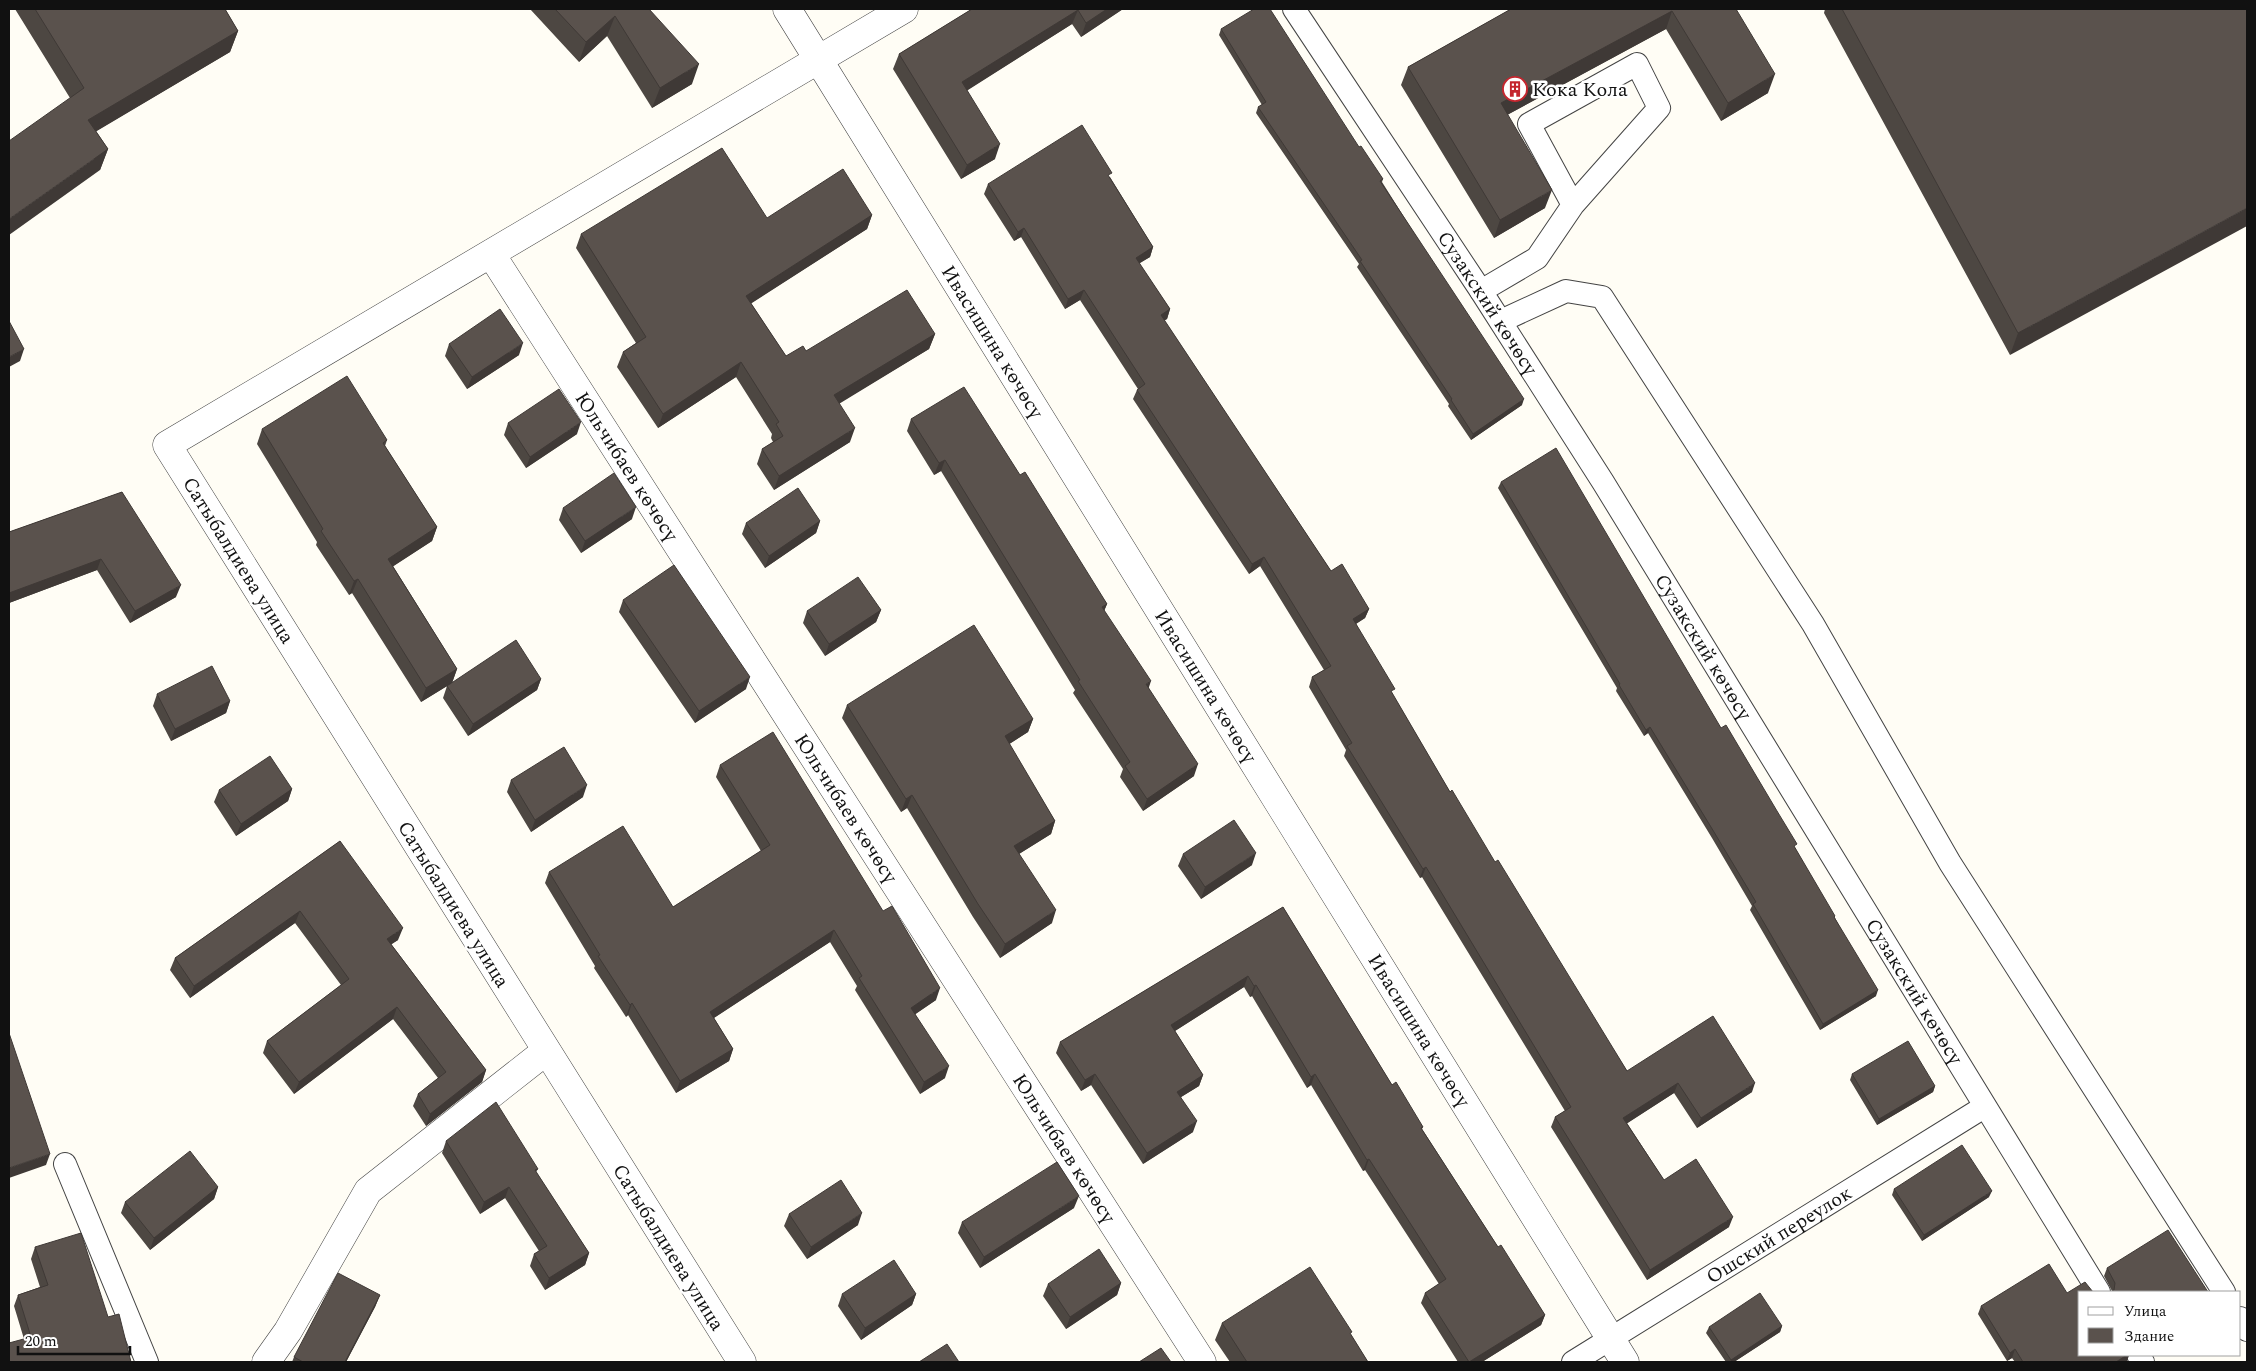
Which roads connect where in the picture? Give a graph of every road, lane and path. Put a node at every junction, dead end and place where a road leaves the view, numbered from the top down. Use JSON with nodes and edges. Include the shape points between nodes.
{"nodes":[{"id":1,"x":787,"y":9,"type":"edge"},
{"id":2,"x":904,"y":9,"type":"edge"},
{"id":3,"x":1294,"y":9,"type":"edge"},
{"id":4,"x":820,"y":59,"type":"junction"},
{"id":5,"x":1573,"y":205,"type":"junction"},
{"id":6,"x":490,"y":254,"type":"junction"},
{"id":7,"x":1481,"y":290,"type":"junction"},
{"id":8,"x":1501,"y":321,"type":"junction"},
{"id":9,"x":546,"y":1051,"type":"junction"},
{"id":10,"x":1984,"y":1107,"type":"junction"},
{"id":11,"x":65,"y":1164,"type":"dead end"},
{"id":12,"x":2099,"y":1291,"type":"edge"},
{"id":13,"x":2223,"y":1291,"type":"edge"},
{"id":14,"x":1610,"y":1339,"type":"junction"},
{"id":15,"x":147,"y":1362,"type":"edge"},
{"id":16,"x":266,"y":1362,"type":"edge"},
{"id":17,"x":742,"y":1362,"type":"edge"},
{"id":18,"x":1202,"y":1362,"type":"edge"},
{"id":19,"x":1573,"y":1362,"type":"edge"},
{"id":20,"x":1625,"y":1362,"type":"edge"}],
"edges":[{"from":1,"to":4,"type":"street","name":"Ивасишина көчөсү"},
{"from":2,"to":4,"type":"street"},
{"from":3,"to":7,"type":"lane","name":"Сузакский көчөсү"},
{"from":4,"to":6,"type":"street"},
{"from":4,"to":14,"type":"street","name":"Ивасишина көчөсү"},
{"from":5,"to":5,"type":"lane","via":[[1529,124],[1637,64],[1659,108]]},
{"from":5,"to":7,"type":"lane","via":[[1537,258]]},
{"from":6,"to":9,"type":"street","name":"Сатыбалдиева улица","via":[[167,444]]},
{"from":6,"to":18,"type":"street","name":"Юльчибаев көчөсү"},
{"from":7,"to":8,"type":"lane","name":"Сузакский көчөсү"},
{"from":8,"to":10,"type":"lane","name":"Сузакский көчөсү","via":[[1608,490]]},
{"from":8,"to":13,"type":"lane","via":[[1566,291],[1602,297],[1813,624],[1950,863]]},
{"from":9,"to":16,"type":"street","via":[[368,1191],[288,1331]]},
{"from":9,"to":17,"type":"street","name":"Сатыбалдиева улица"},
{"from":10,"to":12,"type":"lane","name":"Сузакский көчөсү"},
{"from":10,"to":14,"type":"lane","name":"Ошский переулок"},
{"from":11,"to":15,"type":"lane"},
{"from":14,"to":19,"type":"lane","name":"Ошский переулок"},
{"from":14,"to":20,"type":"street","name":"Ивасишина көчөсү"}]}
